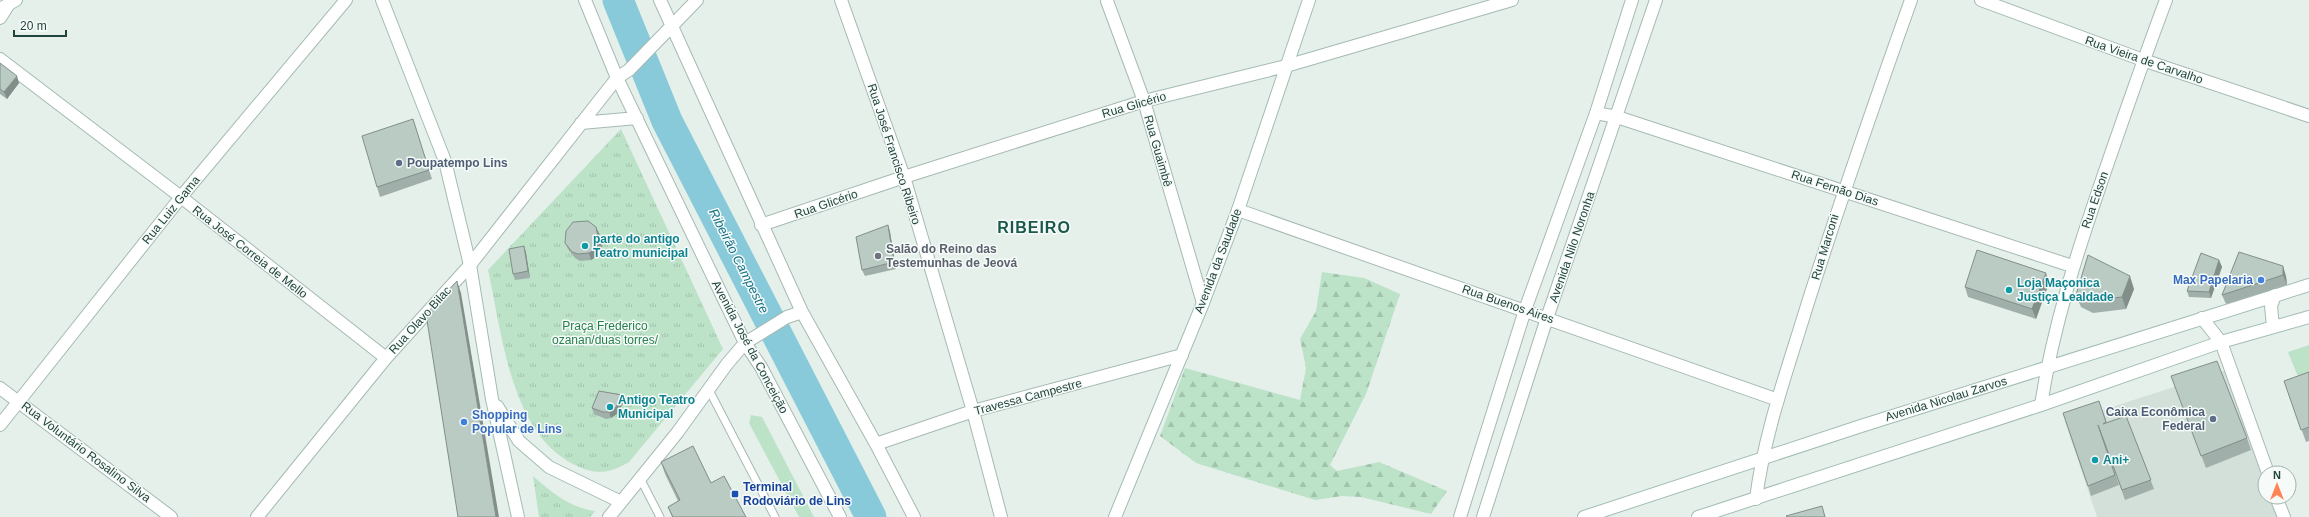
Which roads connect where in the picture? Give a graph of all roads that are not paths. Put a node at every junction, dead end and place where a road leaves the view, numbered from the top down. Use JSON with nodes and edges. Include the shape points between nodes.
{"nodes":[{"id":1,"x":346,"y":0,"type":"edge"},
{"id":2,"x":382,"y":0,"type":"edge"},
{"id":3,"x":585,"y":0,"type":"edge"},
{"id":4,"x":660,"y":0,"type":"edge"},
{"id":5,"x":697,"y":0,"type":"edge"},
{"id":6,"x":842,"y":0,"type":"edge"},
{"id":7,"x":1308,"y":0,"type":"edge"},
{"id":8,"x":1512,"y":0,"type":"edge"},
{"id":9,"x":1632,"y":0,"type":"edge"},
{"id":10,"x":1656,"y":0,"type":"edge"},
{"id":11,"x":1911,"y":0,"type":"edge"},
{"id":12,"x":1981,"y":0,"type":"edge"},
{"id":13,"x":2166,"y":0,"type":"edge"},
{"id":14,"x":1107,"y":1,"type":"edge"},
{"id":15,"x":8,"y":5,"type":"edge"},
{"id":16,"x":0,"y":18,"type":"edge"},
{"id":17,"x":670,"y":26,"type":"junction"},
{"id":18,"x":0,"y":59,"type":"edge"},
{"id":19,"x":2142,"y":60,"type":"junction"},
{"id":20,"x":1286,"y":66,"type":"junction"},
{"id":21,"x":617,"y":78,"type":"junction"},
{"id":22,"x":1144,"y":101,"type":"junction"},
{"id":23,"x":1596,"y":114,"type":"junction"},
{"id":24,"x":2309,"y":116,"type":"edge"},
{"id":25,"x":637,"y":118,"type":"junction"},
{"id":26,"x":1617,"y":118,"type":"junction"},
{"id":27,"x":581,"y":123,"type":"junction"},
{"id":28,"x":904,"y":178,"type":"junction"},
{"id":29,"x":1843,"y":191,"type":"junction"},
{"id":30,"x":181,"y":197,"type":"junction"},
{"id":31,"x":1238,"y":210,"type":"junction"},
{"id":32,"x":761,"y":225,"type":"junction"},
{"id":33,"x":470,"y":265,"type":"junction"},
{"id":34,"x":2072,"y":266,"type":"junction"},
{"id":35,"x":2309,"y":285,"type":"edge"},
{"id":36,"x":2275,"y":295,"type":"junction"},
{"id":37,"x":1203,"y":303,"type":"junction"},
{"id":38,"x":1525,"y":310,"type":"junction"},
{"id":39,"x":802,"y":312,"type":"junction"},
{"id":40,"x":2309,"y":317,"type":"edge"},
{"id":41,"x":1547,"y":318,"type":"junction"},
{"id":42,"x":2202,"y":318,"type":"junction"},
{"id":43,"x":2273,"y":327,"type":"junction"},
{"id":44,"x":2221,"y":342,"type":"junction"},
{"id":45,"x":745,"y":343,"type":"junction"},
{"id":46,"x":1182,"y":354,"type":"junction"},
{"id":47,"x":386,"y":358,"type":"junction"},
{"id":48,"x":2046,"y":368,"type":"junction"},
{"id":49,"x":0,"y":388,"type":"edge"},
{"id":50,"x":709,"y":390,"type":"junction"},
{"id":51,"x":492,"y":399,"type":"junction"},
{"id":52,"x":1778,"y":400,"type":"junction"},
{"id":53,"x":19,"y":402,"type":"junction"},
{"id":54,"x":2041,"y":405,"type":"junction"},
{"id":55,"x":973,"y":411,"type":"junction"},
{"id":56,"x":0,"y":425,"type":"edge"},
{"id":57,"x":876,"y":444,"type":"junction"},
{"id":58,"x":1761,"y":460,"type":"junction"},
{"id":59,"x":2265,"y":465,"type":"edge"},
{"id":60,"x":640,"y":478,"type":"junction"},
{"id":61,"x":1756,"y":499,"type":"junction"},
{"id":62,"x":621,"y":502,"type":"junction"},
{"id":63,"x":2279,"y":505,"type":"edge"},
{"id":64,"x":171,"y":517,"type":"edge"},
{"id":65,"x":257,"y":517,"type":"edge"},
{"id":66,"x":518,"y":517,"type":"edge"},
{"id":67,"x":609,"y":517,"type":"edge"},
{"id":68,"x":660,"y":517,"type":"edge"},
{"id":69,"x":775,"y":517,"type":"edge"},
{"id":70,"x":840,"y":517,"type":"edge"},
{"id":71,"x":914,"y":517,"type":"edge"},
{"id":72,"x":1001,"y":517,"type":"edge"},
{"id":73,"x":1115,"y":517,"type":"edge"},
{"id":74,"x":1460,"y":517,"type":"edge"},
{"id":75,"x":1483,"y":517,"type":"edge"},
{"id":76,"x":1584,"y":517,"type":"edge"},
{"id":77,"x":1698,"y":517,"type":"edge"},
{"id":78,"x":2284,"y":517,"type":"edge"}],
"edges":[{"from":1,"to":30,"type":"street","name":"Rua Luiz Gama"},
{"from":2,"to":33,"type":"street","via":[[446,161]]},
{"from":3,"to":21,"type":"street","name":"Avenida José da Conceição"},
{"from":4,"to":17,"type":"street"},
{"from":5,"to":17,"type":"street","name":"Rua Olavo Bilac"},
{"from":6,"to":28,"type":"street","name":"Rua José Francisco Ribeiro"},
{"from":7,"to":20,"type":"street","name":"Avenida da Saudade"},
{"from":8,"to":20,"type":"street","name":"Rua Glicério"},
{"from":9,"to":23,"type":"street","name":"Avenida Nilo Noronha"},
{"from":10,"to":26,"type":"street","name":"Avenida Nilo Noronha"},
{"from":11,"to":29,"type":"street","name":"Rua Marconi"},
{"from":12,"to":19,"type":"street","name":"Rua Vieira de Carvalho"},
{"from":13,"to":19,"type":"street","name":"Rua Edson"},
{"from":14,"to":22,"type":"street","name":"Rua Guaimbê"},
{"from":15,"to":16,"type":"street"},
{"from":17,"to":21,"type":"street","name":"Rua Olavo Bilac","via":[[629,70]]},
{"from":17,"to":32,"type":"street"},
{"from":18,"to":30,"type":"street","name":"Rua José Correia de Mello"},
{"from":19,"to":24,"type":"street","name":"Rua Vieira de Carvalho"},
{"from":19,"to":34,"type":"street","name":"Rua Edson"},
{"from":20,"to":22,"type":"street","name":"Rua Glicério"},
{"from":20,"to":31,"type":"street","name":"Avenida da Saudade"},
{"from":21,"to":25,"type":"street","name":"Avenida José da Conceição"},
{"from":21,"to":27,"type":"street","name":"Rua Olavo Bilac"},
{"from":22,"to":28,"type":"street","name":"Rua Glicério"},
{"from":22,"to":37,"type":"street","name":"Rua Guaimbê"},
{"from":23,"to":26,"type":"street","name":"Rua Fernão Dias"},
{"from":23,"to":38,"type":"street","name":"Avenida Nilo Noronha"},
{"from":25,"to":27,"type":"street"},
{"from":25,"to":45,"type":"street","name":"Avenida José da Conceição"},
{"from":26,"to":29,"type":"street","name":"Rua Fernão Dias"},
{"from":26,"to":41,"type":"street","name":"Avenida Nilo Noronha"},
{"from":27,"to":33,"type":"street","name":"Rua Olavo Bilac"},
{"from":28,"to":32,"type":"street","name":"Rua Glicério"},
{"from":28,"to":55,"type":"street","name":"Rua José Francisco Ribeiro"},
{"from":29,"to":34,"type":"street","name":"Rua Fernão Dias"},
{"from":29,"to":52,"type":"street","name":"Rua Marconi"},
{"from":30,"to":47,"type":"street","name":"Rua José Correia de Mello"},
{"from":30,"to":53,"type":"street","name":"Rua Luiz Gama"},
{"from":31,"to":37,"type":"street","name":"Avenida da Saudade"},
{"from":31,"to":38,"type":"street","name":"Rua Buenos Aires"},
{"from":32,"to":39,"type":"street"},
{"from":33,"to":47,"type":"street","name":"Rua Olavo Bilac"},
{"from":33,"to":51,"type":"street"},
{"from":34,"to":48,"type":"street","name":"Rua Edson"},
{"from":35,"to":36,"type":"street","name":"Avenida Nicolau Zarvos"},
{"from":36,"to":42,"type":"street","name":"Avenida Nicolau Zarvos"},
{"from":36,"to":43,"type":"street","via":[[2271,306]]},
{"from":37,"to":46,"type":"street","name":"Avenida da Saudade"},
{"from":38,"to":41,"type":"street","name":"Rua Buenos Aires"},
{"from":38,"to":74,"type":"street","name":"Avenida Nilo Noronha"},
{"from":39,"to":45,"type":"street","via":[[788,317]]},
{"from":39,"to":57,"type":"street"},
{"from":40,"to":43,"type":"street"},
{"from":41,"to":52,"type":"street","name":"Rua Buenos Aires"},
{"from":41,"to":75,"type":"street","name":"Avenida Nilo Noronha"},
{"from":42,"to":44,"type":"street"},
{"from":42,"to":48,"type":"street","name":"Avenida Nicolau Zarvos"},
{"from":43,"to":44,"type":"street"},
{"from":44,"to":54,"type":"street"},
{"from":44,"to":59,"type":"street"},
{"from":45,"to":50,"type":"street"},
{"from":45,"to":70,"type":"street","name":"Avenida José da Conceição","via":[[761,367]]},
{"from":46,"to":55,"type":"street","name":"Travessa Campestre"},
{"from":46,"to":73,"type":"street","name":"Avenida da Saudade"},
{"from":47,"to":65,"type":"street","name":"Rua Olavo Bilac"},
{"from":48,"to":54,"type":"street","name":"Rua Edson"},
{"from":48,"to":58,"type":"street","name":"Avenida Nicolau Zarvos"},
{"from":49,"to":53,"type":"street","name":"Rua Voluntário Rosalino Silva"},
{"from":50,"to":60,"type":"street"},
{"from":50,"to":69,"type":"lane"},
{"from":51,"to":62,"type":"street","via":[[519,441],[549,467]]},
{"from":51,"to":66,"type":"street"},
{"from":52,"to":58,"type":"street","name":"Rua Marconi"},
{"from":53,"to":56,"type":"street","name":"Rua Luiz Gama"},
{"from":53,"to":64,"type":"street","name":"Rua Voluntário Rosalino Silva"},
{"from":54,"to":61,"type":"street"},
{"from":55,"to":57,"type":"street","name":"Travessa Campestre"},
{"from":55,"to":72,"type":"street","name":"Rua José Francisco Ribeiro"},
{"from":57,"to":71,"type":"street"},
{"from":58,"to":61,"type":"street","name":"Rua Marconi"},
{"from":58,"to":76,"type":"street","name":"Avenida Nicolau Zarvos"},
{"from":60,"to":62,"type":"street"},
{"from":60,"to":68,"type":"lane"},
{"from":61,"to":77,"type":"street"},
{"from":62,"to":67,"type":"street"},
{"from":63,"to":78,"type":"street"}]}
